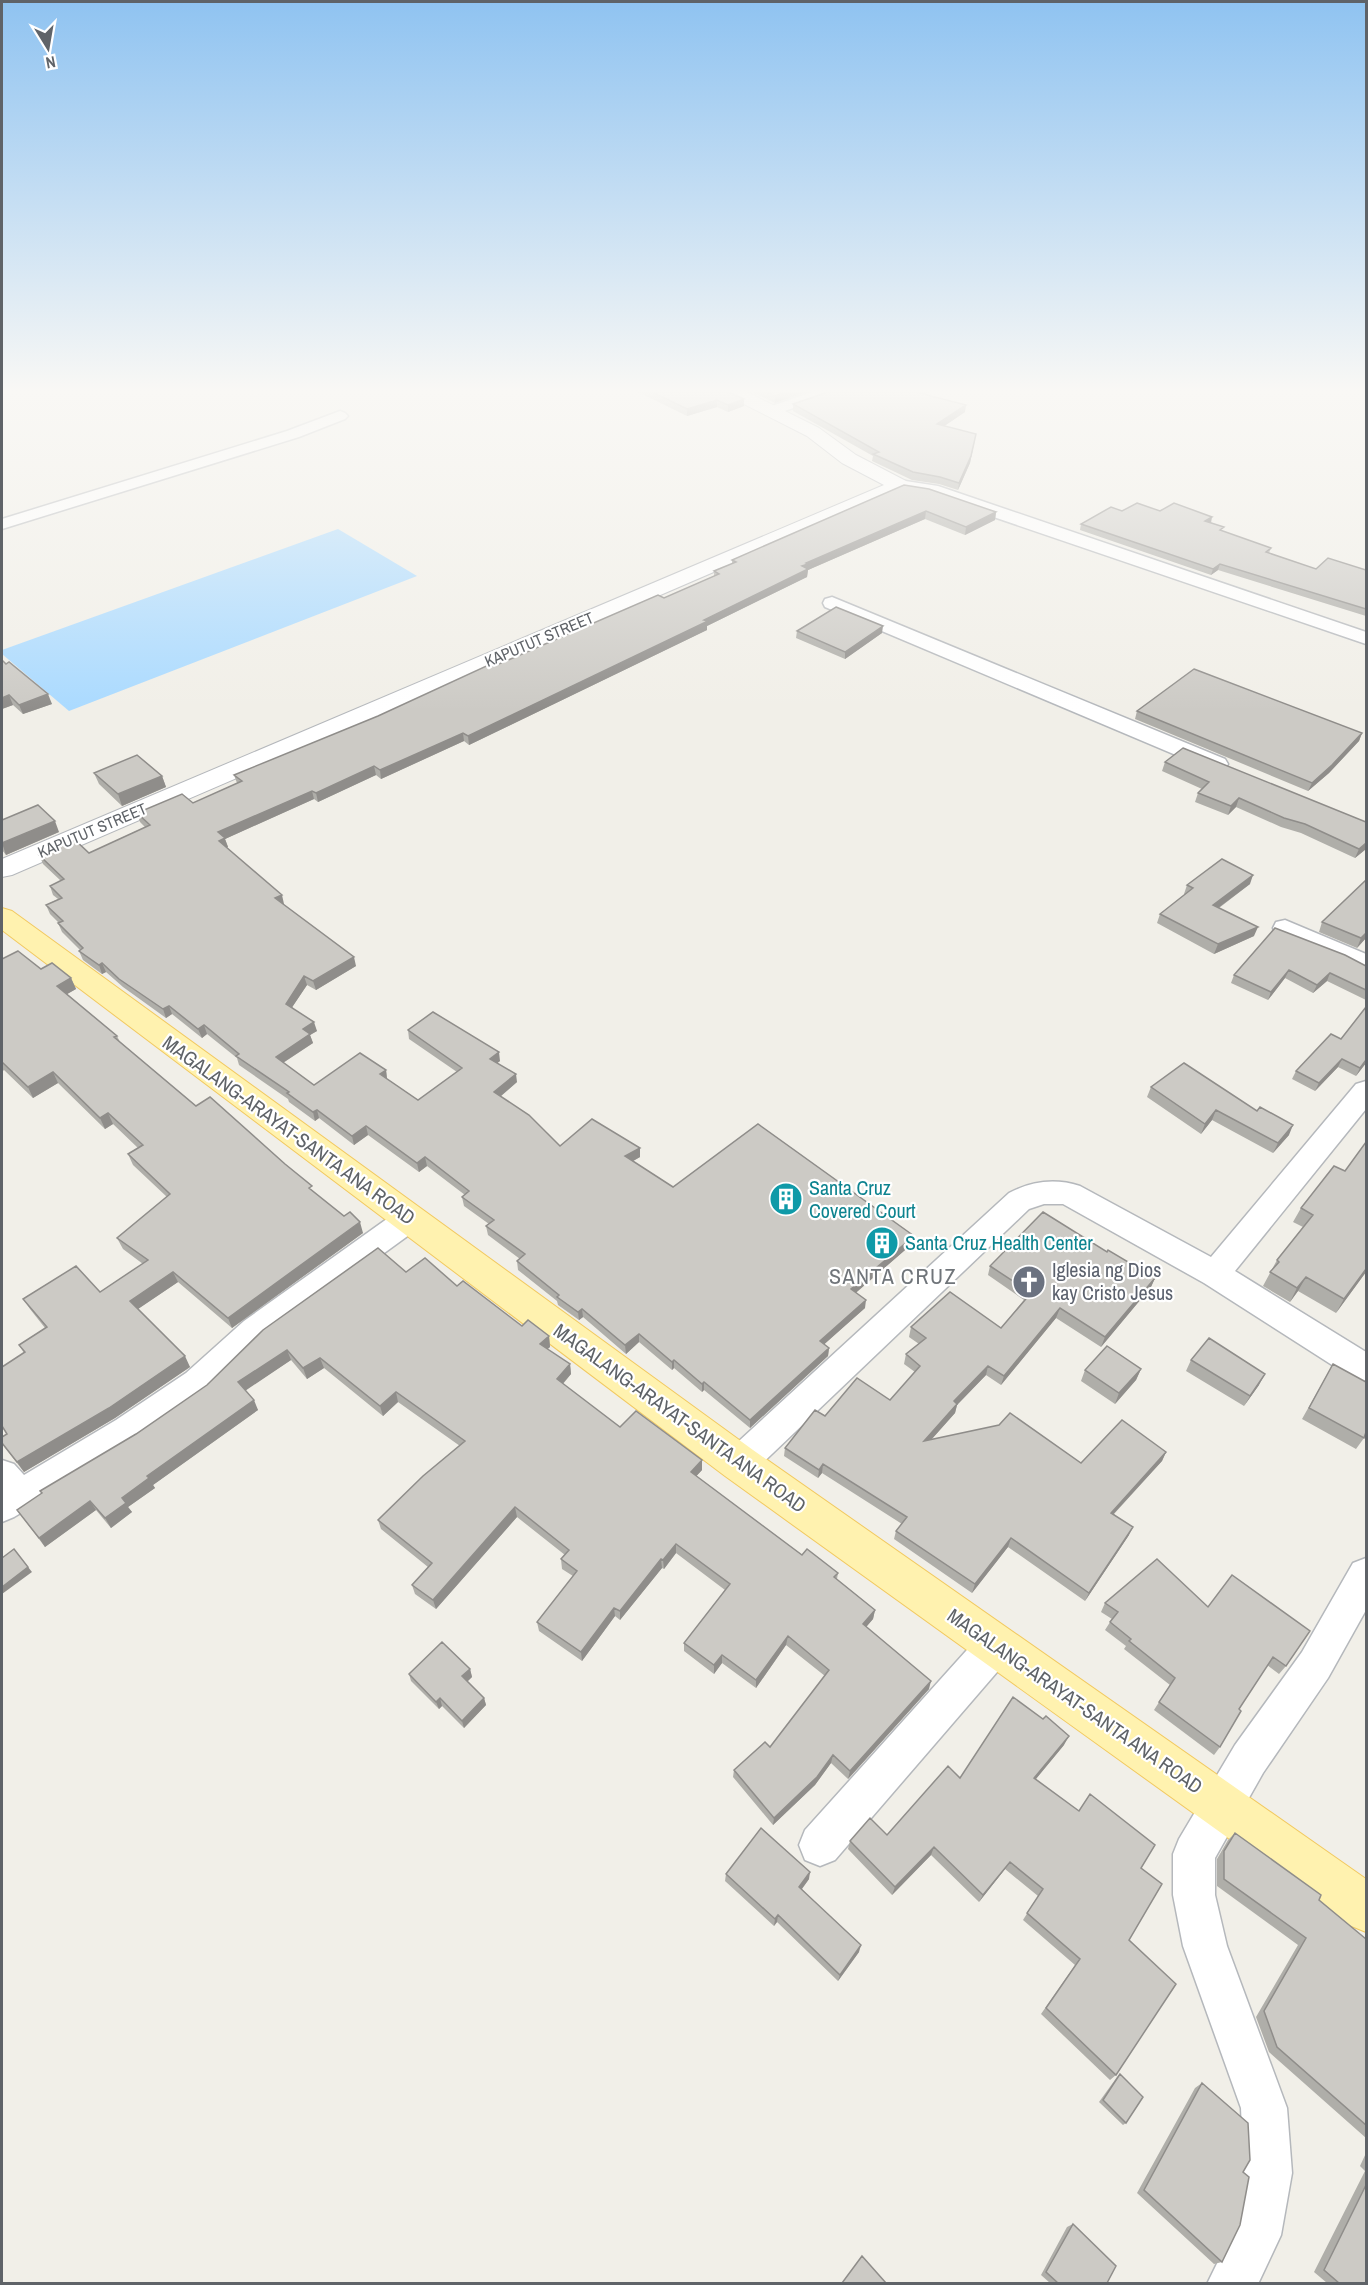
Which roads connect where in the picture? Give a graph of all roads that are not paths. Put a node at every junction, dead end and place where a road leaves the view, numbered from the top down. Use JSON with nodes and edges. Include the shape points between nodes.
{"nodes":[{"id":1,"x":87,"y":498,"type":"edge"},
{"id":2,"x":869,"y":498,"type":"edge"},
{"id":3,"x":954,"y":498,"type":"edge"},
{"id":4,"x":2,"y":524,"type":"edge"},
{"id":5,"x":832,"y":603,"type":"dead end"},
{"id":6,"x":1366,"y":638,"type":"edge"},
{"id":7,"x":1238,"y":772,"type":"edge"},
{"id":8,"x":2,"y":869,"type":"edge"},
{"id":9,"x":2,"y":917,"type":"edge"},
{"id":10,"x":1285,"y":928,"type":"dead end"},
{"id":11,"x":1366,"y":963,"type":"edge"},
{"id":12,"x":1366,"y":1091,"type":"edge"},
{"id":13,"x":409,"y":1219,"type":"junction"},
{"id":14,"x":1215,"y":1274,"type":"junction"},
{"id":15,"x":1366,"y":1369,"type":"edge"},
{"id":16,"x":739,"y":1463,"type":"junction"},
{"id":17,"x":7,"y":1492,"type":"edge"},
{"id":18,"x":1366,"y":1575,"type":"edge"},
{"id":19,"x":997,"y":1644,"type":"junction"},
{"id":20,"x":1221,"y":1805,"type":"junction"},
{"id":21,"x":820,"y":1845,"type":"dead end"},
{"id":22,"x":1366,"y":1908,"type":"edge"},
{"id":23,"x":1231,"y":2283,"type":"edge"}],
"edges":[{"from":1,"to":4,"type":"street"},
{"from":2,"to":8,"type":"street","name":"KAPUTUT STREET"},
{"from":3,"to":6,"type":"street"},
{"from":5,"to":7,"type":"street"},
{"from":9,"to":13,"type":"main road","name":"MAGALANG-ARAYAT-SANTA ANA ROAD"},
{"from":10,"to":11,"type":"street"},
{"from":12,"to":14,"type":"street"},
{"from":13,"to":16,"type":"main road","name":"MAGALANG-ARAYAT-SANTA ANA ROAD"},
{"from":13,"to":17,"type":"street","via":[[255,1330],[198,1383],[128,1431]]},
{"from":14,"to":15,"type":"street"},
{"from":14,"to":16,"type":"street","via":[[1070,1194],[1034,1192],[1019,1201]]},
{"from":16,"to":19,"type":"main road","name":"MAGALANG-ARAYAT-SANTA ANA ROAD"},
{"from":18,"to":20,"type":"street","via":[[1315,1665]]},
{"from":19,"to":20,"type":"main road","name":"MAGALANG-ARAYAT-SANTA ANA ROAD"},
{"from":19,"to":21,"type":"street"},
{"from":20,"to":22,"type":"main road","name":"MAGALANG-ARAYAT-SANTA ANA ROAD"},
{"from":20,"to":23,"type":"street","via":[[1194,1854],[1194,1895],[1205,1946],[1264,2108],[1268,2173],[1257,2235]]}]}
